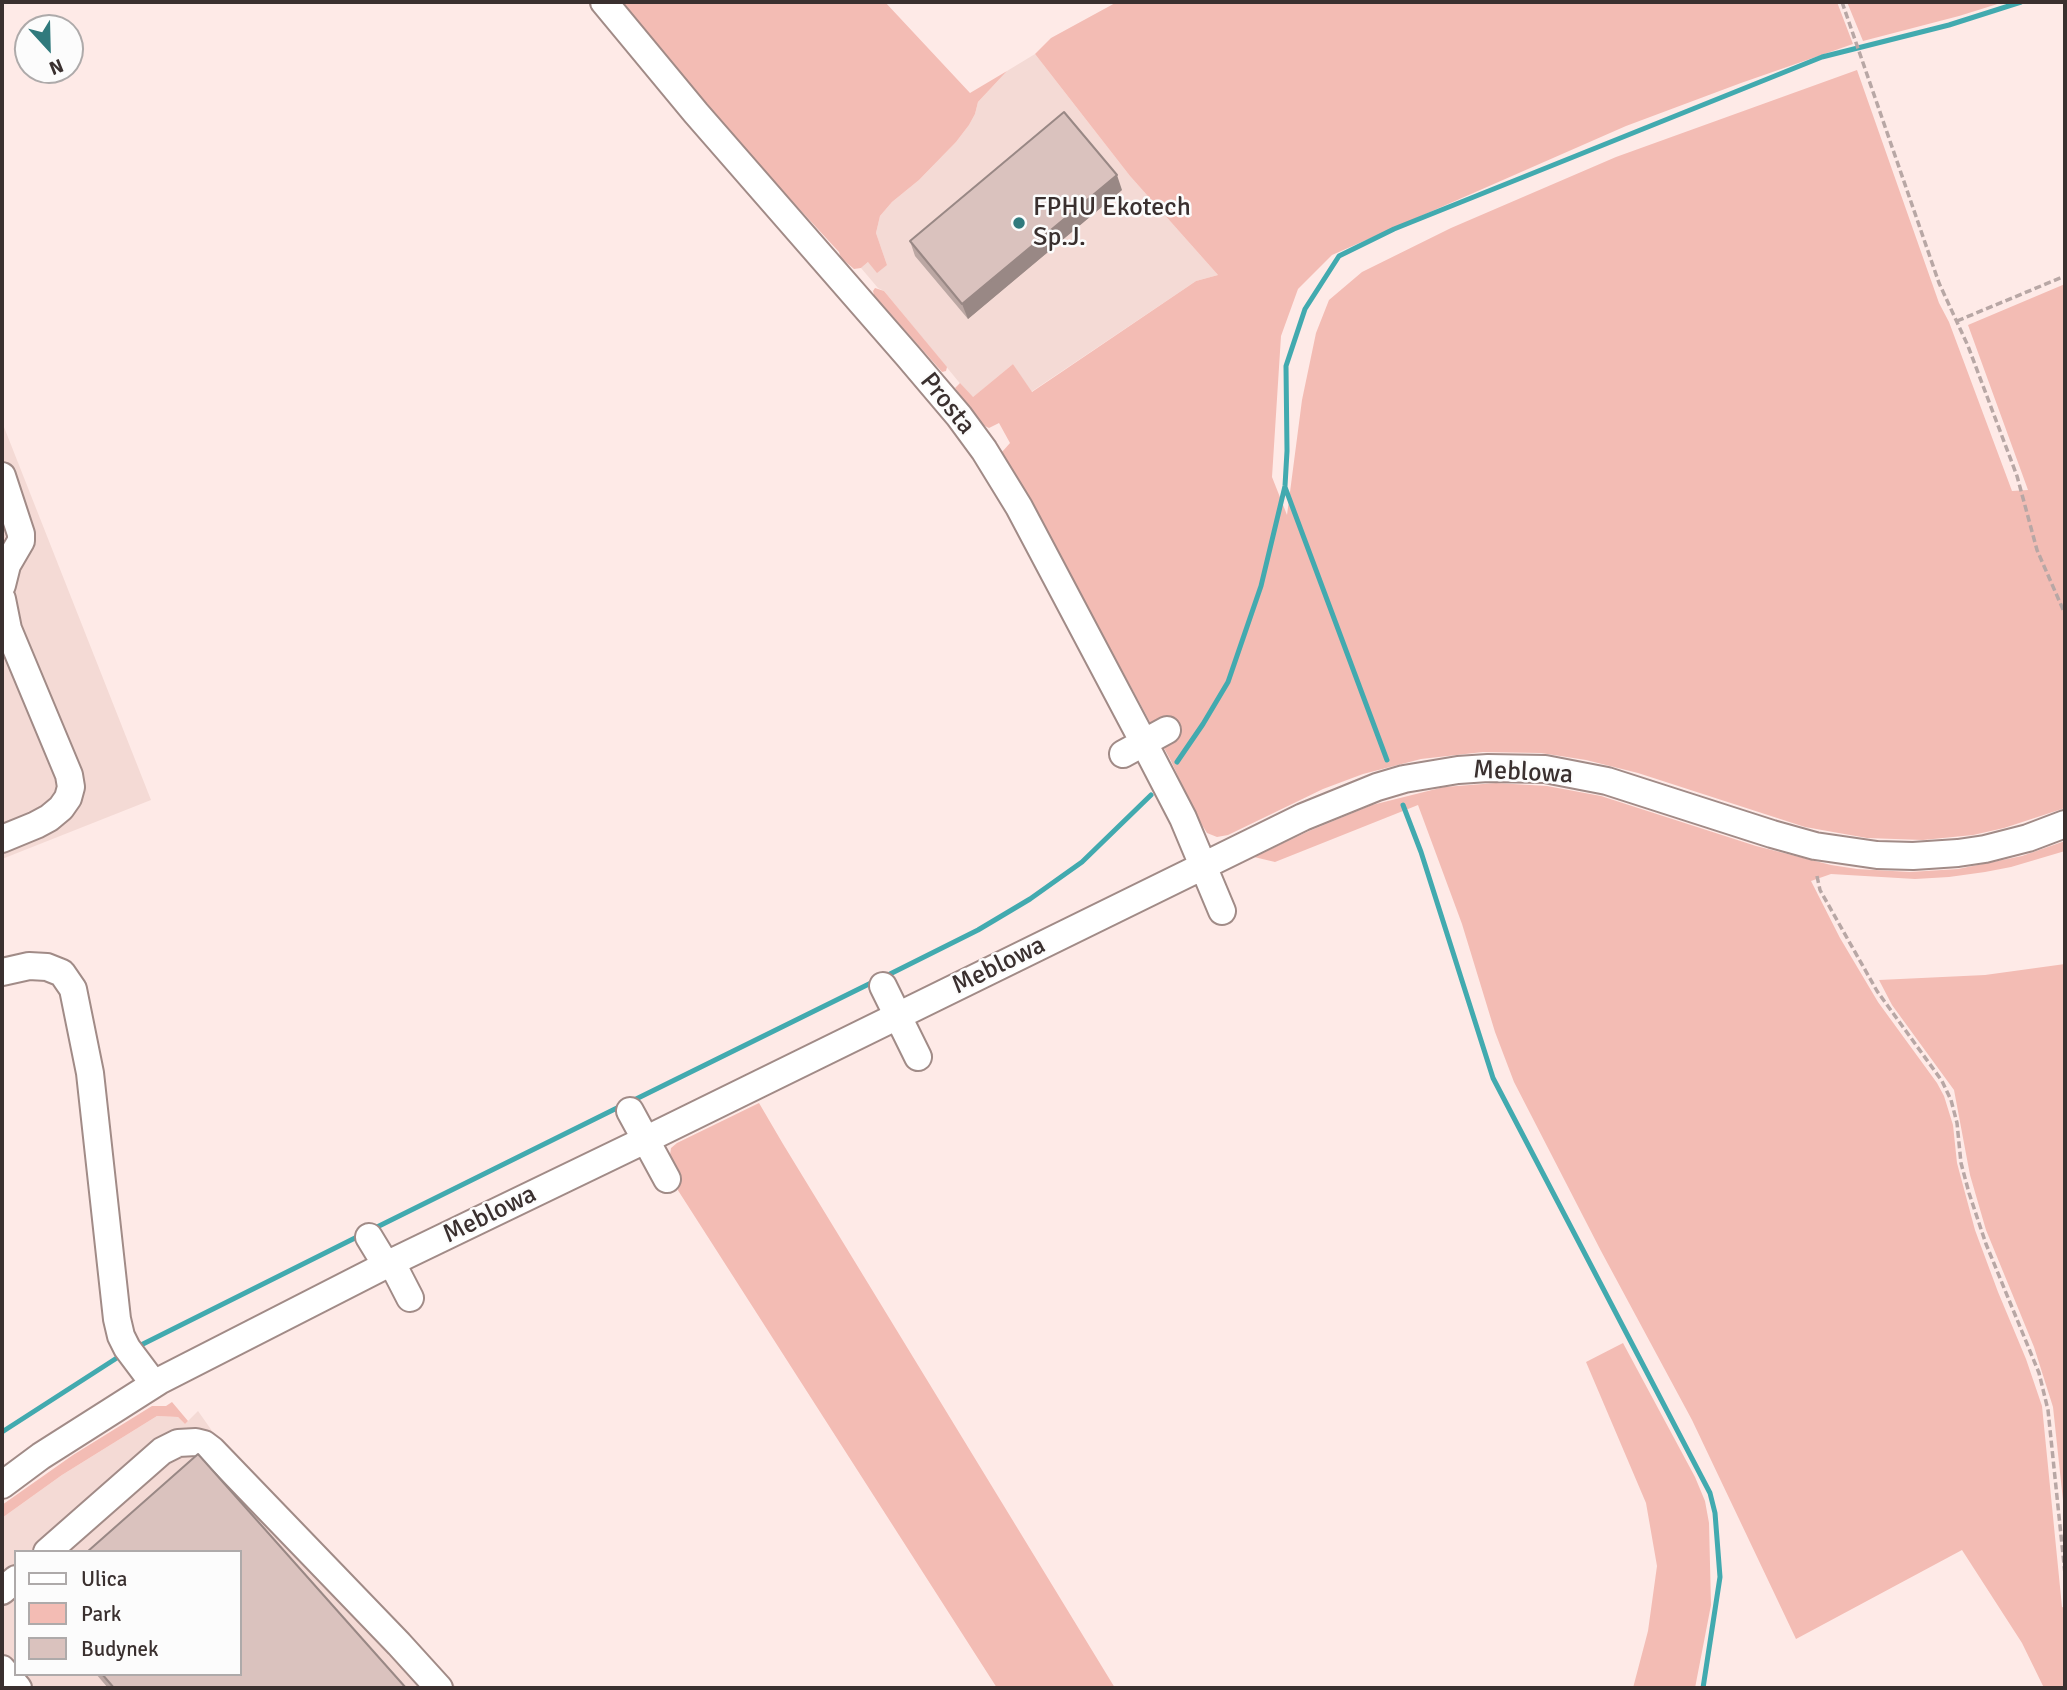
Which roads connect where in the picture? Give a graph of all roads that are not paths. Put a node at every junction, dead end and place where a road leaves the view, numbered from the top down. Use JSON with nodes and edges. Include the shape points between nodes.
{"nodes":[{"id":1,"x":604,"y":2,"type":"edge"},
{"id":2,"x":2,"y":476,"type":"edge"},
{"id":3,"x":2,"y":585,"type":"edge"},
{"id":4,"x":2,"y":599,"type":"edge"},
{"id":5,"x":1167,"y":730,"type":"dead end"},
{"id":6,"x":1134,"y":749,"type":"junction"},
{"id":7,"x":2065,"y":824,"type":"edge"},
{"id":8,"x":2,"y":839,"type":"edge"},
{"id":9,"x":1204,"y":866,"type":"junction"},
{"id":10,"x":1222,"y":911,"type":"dead end"},
{"id":11,"x":2,"y":972,"type":"edge"},
{"id":12,"x":883,"y":986,"type":"dead end"},
{"id":13,"x":898,"y":1016,"type":"junction"},
{"id":14,"x":918,"y":1057,"type":"dead end"},
{"id":15,"x":630,"y":1111,"type":"dead end"},
{"id":16,"x":645,"y":1140,"type":"junction"},
{"id":17,"x":667,"y":1179,"type":"dead end"},
{"id":18,"x":369,"y":1237,"type":"dead end"},
{"id":19,"x":389,"y":1264,"type":"junction"},
{"id":20,"x":410,"y":1298,"type":"dead end"},
{"id":21,"x":154,"y":1384,"type":"junction"},
{"id":22,"x":2,"y":1485,"type":"edge"},
{"id":23,"x":49,"y":1550,"type":"edge"},
{"id":24,"x":2,"y":1669,"type":"edge"},
{"id":25,"x":18,"y":1688,"type":"edge"},
{"id":26,"x":439,"y":1688,"type":"edge"}],
"edges":[{"from":1,"to":6,"type":"street","name":"Prosta","via":[[959,416],[993,444],[1018,507]]},
{"from":2,"to":3,"type":"street","via":[[21,534]]},
{"from":4,"to":8,"type":"street","via":[[8,629],[71,788],[61,808],[49,818]]},
{"from":5,"to":6,"type":"street"},
{"from":6,"to":9,"type":"street","name":"Prosta","via":[[1183,818]]},
{"from":7,"to":9,"type":"street","name":"Meblowa","via":[[1976,850],[1877,855],[1772,834],[1607,781],[1545,769],[1488,768],[1432,774],[1377,787]]},
{"from":9,"to":10,"type":"street","name":"Prosta"},
{"from":9,"to":13,"type":"street","name":"Meblowa"},
{"from":11,"to":21,"type":"street","via":[[29,965],[56,970],[69,980],[76,997],[90,1073],[117,1319],[130,1353]]},
{"from":12,"to":13,"type":"street"},
{"from":13,"to":14,"type":"street"},
{"from":13,"to":16,"type":"street","name":"Meblowa"},
{"from":15,"to":16,"type":"street"},
{"from":16,"to":17,"type":"street"},
{"from":16,"to":19,"type":"street","name":"Meblowa"},
{"from":18,"to":19,"type":"street"},
{"from":19,"to":20,"type":"street"},
{"from":19,"to":21,"type":"street","name":"Meblowa"},
{"from":21,"to":22,"type":"street","name":"Meblowa"},
{"from":23,"to":26,"type":"street","via":[[162,1451],[178,1443],[204,1444]]},
{"from":24,"to":25,"type":"street"}]}
